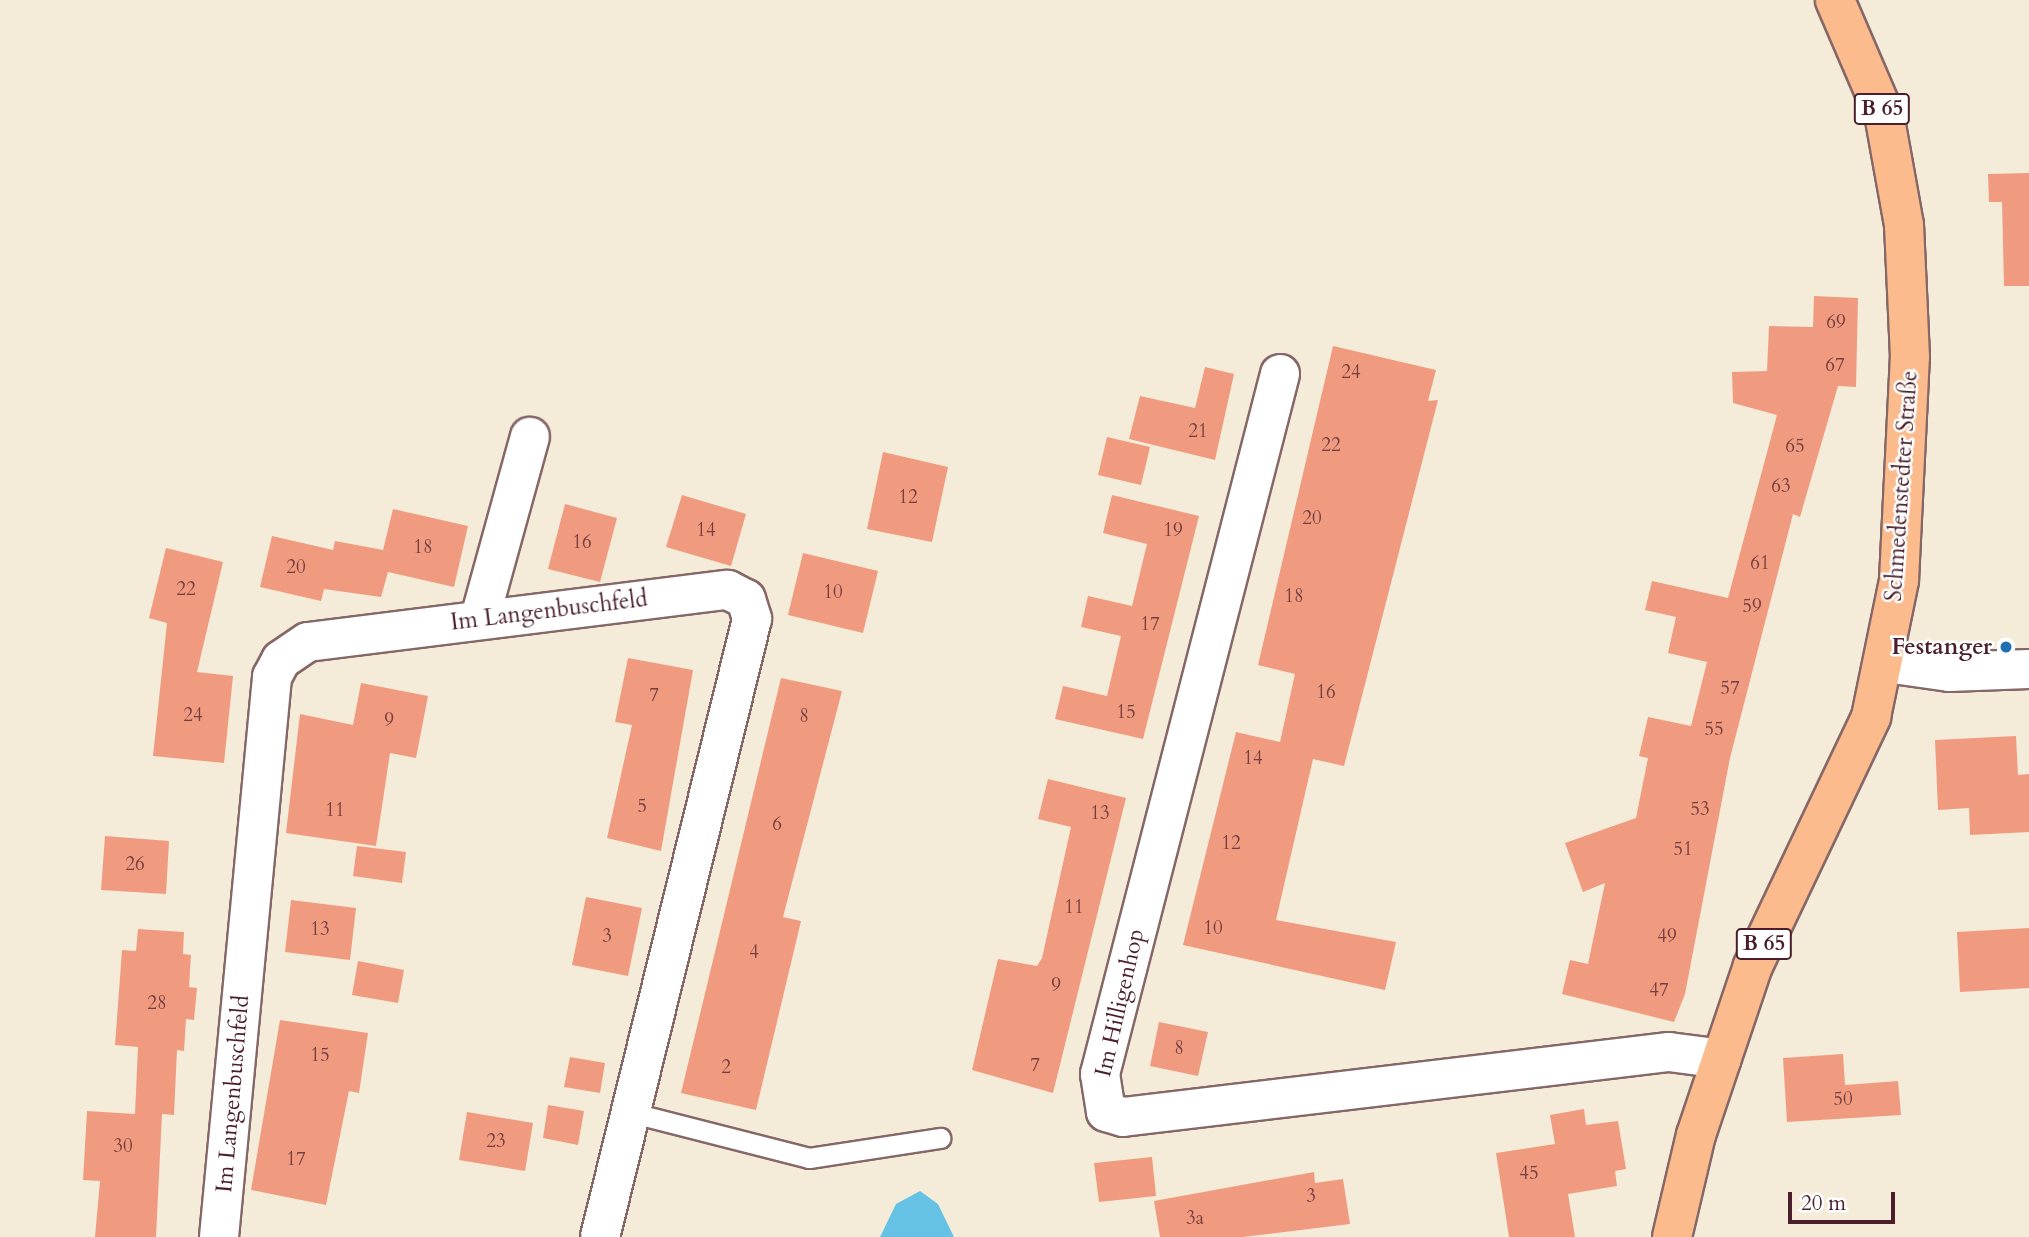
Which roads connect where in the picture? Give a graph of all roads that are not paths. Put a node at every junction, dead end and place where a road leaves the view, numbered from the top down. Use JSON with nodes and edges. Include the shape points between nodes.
{"nodes":[{"id":1,"x":1835,"y":0,"type":"edge"},
{"id":2,"x":1280,"y":374,"type":"dead end"},
{"id":3,"x":530,"y":436,"type":"dead end"},
{"id":4,"x":480,"y":618,"type":"junction"},
{"id":5,"x":1886,"y":663,"type":"junction"},
{"id":6,"x":2029,"y":669,"type":"edge"},
{"id":7,"x":1722,"y":1059,"type":"junction"},
{"id":8,"x":633,"y":1114,"type":"junction"},
{"id":9,"x":940,"y":1138,"type":"dead end"},
{"id":10,"x":219,"y":1237,"type":"edge"},
{"id":11,"x":600,"y":1237,"type":"edge"},
{"id":12,"x":1672,"y":1237,"type":"edge"}],
"edges":[{"from":1,"to":5,"type":"main road","name":"Schmedenstedter Straße","number":"B 65","via":[[1884,114],[1911,286],[1899,580]]},
{"from":2,"to":7,"type":"street","name":"Im Hilligenhop","via":[[1100,1074],[1106,1112],[1123,1116],[1669,1052]]},
{"from":3,"to":4,"type":"street"},
{"from":4,"to":8,"type":"street","name":"Im Langenbuschfeld","via":[[728,590],[746,599],[752,619]]},
{"from":4,"to":10,"type":"street","name":"Im Langenbuschfeld","via":[[308,642],[281,660],[272,677]]},
{"from":5,"to":6,"type":"street","via":[[1949,672]]},
{"from":5,"to":7,"type":"main road","name":"Schmedenstedter Straße","number":"B 65","via":[[1855,758],[1754,965]]},
{"from":7,"to":12,"type":"main road","name":"Schmedenstedter Straße","number":"B 65"},
{"from":8,"to":9,"type":"lane","via":[[809,1158]]},
{"from":8,"to":11,"type":"street","name":"Im Langenbuschfeld"}]}
